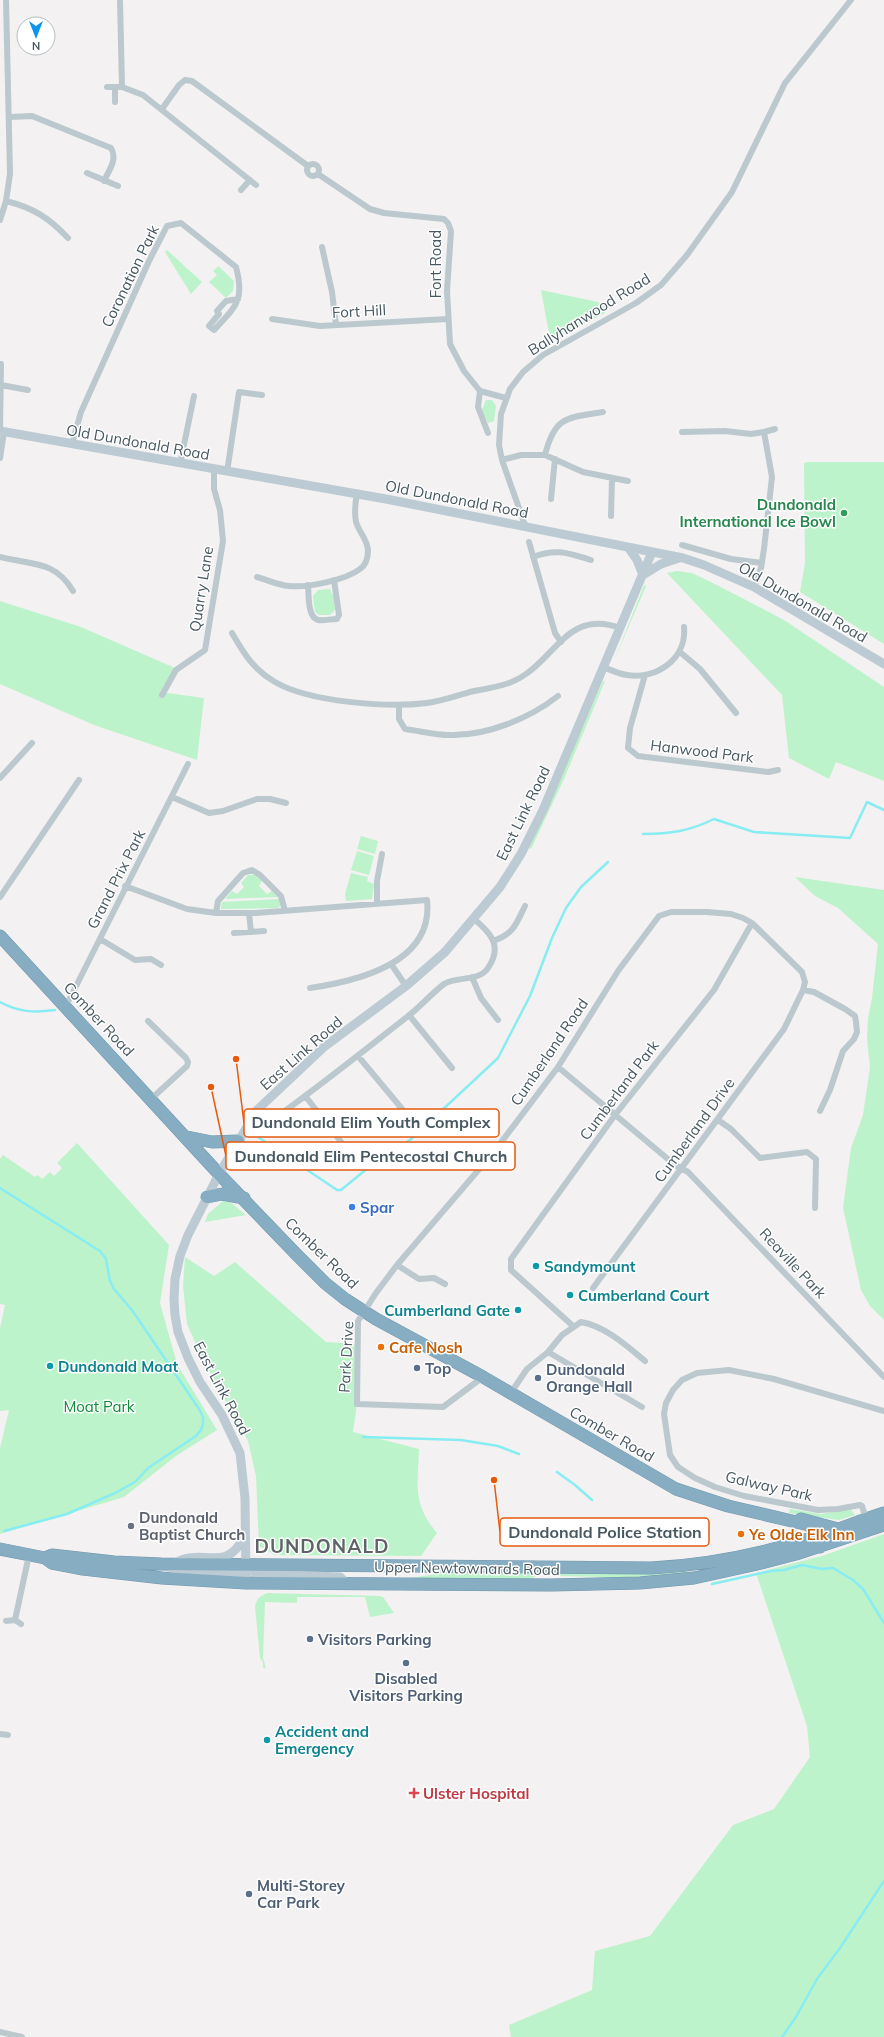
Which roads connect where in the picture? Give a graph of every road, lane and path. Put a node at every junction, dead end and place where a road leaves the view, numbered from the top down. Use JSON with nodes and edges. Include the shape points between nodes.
{"nodes":[{"id":1,"x":6,"y":0,"type":"edge"},
{"id":2,"x":120,"y":0,"type":"edge"},
{"id":3,"x":851,"y":0,"type":"edge"},
{"id":4,"x":107,"y":87,"type":"dead end"},
{"id":5,"x":118,"y":87,"type":"junction"},
{"id":6,"x":115,"y":102,"type":"dead end"},
{"id":7,"x":162,"y":109,"type":"junction"},
{"id":8,"x":10,"y":117,"type":"junction"},
{"id":9,"x":87,"y":173,"type":"dead end"},
{"id":10,"x":250,"y":180,"type":"junction"},
{"id":11,"x":104,"y":181,"type":"junction"},
{"id":12,"x":256,"y":185,"type":"dead end"},
{"id":13,"x":118,"y":186,"type":"dead end"},
{"id":14,"x":241,"y":190,"type":"dead end"},
{"id":15,"x":6,"y":201,"type":"junction"},
{"id":16,"x":0,"y":220,"type":"edge"},
{"id":17,"x":68,"y":238,"type":"dead end"},
{"id":18,"x":322,"y":247,"type":"dead end"},
{"id":19,"x":238,"y":299,"type":"junction"},
{"id":20,"x":272,"y":319,"type":"dead end"},
{"id":21,"x":448,"y":319,"type":"junction"},
{"id":22,"x":336,"y":325,"type":"junction"},
{"id":23,"x":1,"y":364,"type":"edge"},
{"id":24,"x":1,"y":385,"type":"edge"},
{"id":25,"x":28,"y":390,"type":"dead end"},
{"id":26,"x":480,"y":391,"type":"junction"},
{"id":27,"x":262,"y":395,"type":"dead end"},
{"id":28,"x":194,"y":396,"type":"dead end"},
{"id":29,"x":506,"y":398,"type":"junction"},
{"id":30,"x":604,"y":412,"type":"dead end"},
{"id":31,"x":775,"y":429,"type":"dead end"},
{"id":32,"x":1,"y":432,"type":"edge"},
{"id":33,"x":682,"y":432,"type":"dead end"},
{"id":34,"x":764,"y":432,"type":"junction"},
{"id":35,"x":488,"y":433,"type":"dead end"},
{"id":36,"x":72,"y":444,"type":"junction"},
{"id":37,"x":545,"y":455,"type":"junction"},
{"id":38,"x":0,"y":458,"type":"edge"},
{"id":39,"x":555,"y":459,"type":"junction"},
{"id":40,"x":502,"y":460,"type":"junction"},
{"id":41,"x":180,"y":464,"type":"junction"},
{"id":42,"x":214,"y":470,"type":"junction"},
{"id":43,"x":227,"y":472,"type":"junction"},
{"id":44,"x":612,"y":479,"type":"junction"},
{"id":45,"x":628,"y":481,"type":"dead end"},
{"id":46,"x":357,"y":494,"type":"junction"},
{"id":47,"x":551,"y":499,"type":"dead end"},
{"id":48,"x":611,"y":516,"type":"dead end"},
{"id":49,"x":526,"y":528,"type":"junction"},
{"id":50,"x":529,"y":542,"type":"dead end"},
{"id":51,"x":682,"y":545,"type":"dead end"},
{"id":52,"x":628,"y":547,"type":"junction"},
{"id":53,"x":652,"y":552,"type":"junction"},
{"id":54,"x":0,"y":557,"type":"edge"},
{"id":55,"x":533,"y":557,"type":"junction"},
{"id":56,"x":683,"y":558,"type":"junction"},
{"id":57,"x":591,"y":560,"type":"dead end"},
{"id":58,"x":762,"y":563,"type":"junction"},
{"id":59,"x":643,"y":575,"type":"junction"},
{"id":60,"x":257,"y":577,"type":"dead end"},
{"id":61,"x":334,"y":580,"type":"junction"},
{"id":62,"x":308,"y":585,"type":"junction"},
{"id":63,"x":754,"y":586,"type":"junction"},
{"id":64,"x":73,"y":591,"type":"dead end"},
{"id":65,"x":684,"y":627,"type":"dead end"},
{"id":66,"x":620,"y":628,"type":"junction"},
{"id":67,"x":232,"y":633,"type":"dead end"},
{"id":68,"x":561,"y":642,"type":"junction"},
{"id":69,"x":680,"y":652,"type":"junction"},
{"id":70,"x":884,"y":664,"type":"edge"},
{"id":71,"x":603,"y":667,"type":"junction"},
{"id":72,"x":645,"y":675,"type":"junction"},
{"id":73,"x":162,"y":695,"type":"dead end"},
{"id":74,"x":558,"y":696,"type":"dead end"},
{"id":75,"x":399,"y":705,"type":"junction"},
{"id":76,"x":736,"y":713,"type":"dead end"},
{"id":77,"x":32,"y":743,"type":"dead end"},
{"id":78,"x":188,"y":764,"type":"dead end"},
{"id":79,"x":778,"y":770,"type":"dead end"},
{"id":80,"x":0,"y":778,"type":"edge"},
{"id":81,"x":79,"y":780,"type":"dead end"},
{"id":82,"x":172,"y":797,"type":"junction"},
{"id":83,"x":286,"y":803,"type":"dead end"},
{"id":84,"x":382,"y":854,"type":"dead end"},
{"id":85,"x":125,"y":886,"type":"junction"},
{"id":86,"x":0,"y":897,"type":"edge"},
{"id":87,"x":378,"y":902,"type":"junction"},
{"id":88,"x":525,"y":906,"type":"dead end"},
{"id":89,"x":284,"y":911,"type":"junction"},
{"id":90,"x":216,"y":913,"type":"junction"},
{"id":91,"x":249,"y":913,"type":"junction"},
{"id":92,"x":474,"y":919,"type":"junction"},
{"id":93,"x":752,"y":923,"type":"junction"},
{"id":94,"x":264,"y":931,"type":"dead end"},
{"id":95,"x":251,"y":932,"type":"junction"},
{"id":96,"x":234,"y":933,"type":"dead end"},
{"id":97,"x":0,"y":936,"type":"edge"},
{"id":98,"x":100,"y":939,"type":"junction"},
{"id":99,"x":493,"y":940,"type":"junction"},
{"id":100,"x":391,"y":964,"type":"junction"},
{"id":101,"x":161,"y":965,"type":"dead end"},
{"id":102,"x":472,"y":977,"type":"junction"},
{"id":103,"x":406,"y":986,"type":"junction"},
{"id":104,"x":310,"y":988,"type":"dead end"},
{"id":105,"x":803,"y":990,"type":"junction"},
{"id":106,"x":66,"y":1006,"type":"junction"},
{"id":107,"x":409,"y":1015,"type":"junction"},
{"id":108,"x":498,"y":1020,"type":"dead end"},
{"id":109,"x":148,"y":1021,"type":"dead end"},
{"id":110,"x":358,"y":1056,"type":"junction"},
{"id":111,"x":558,"y":1067,"type":"junction"},
{"id":112,"x":452,"y":1068,"type":"dead end"},
{"id":113,"x":306,"y":1097,"type":"junction"},
{"id":114,"x":151,"y":1099,"type":"junction"},
{"id":115,"x":820,"y":1111,"type":"dead end"},
{"id":116,"x":615,"y":1115,"type":"junction"},
{"id":117,"x":408,"y":1116,"type":"dead end"},
{"id":118,"x":718,"y":1120,"type":"junction"},
{"id":119,"x":267,"y":1124,"type":"dead end"},
{"id":120,"x":187,"y":1137,"type":"junction"},
{"id":121,"x":238,"y":1141,"type":"junction"},
{"id":122,"x":356,"y":1160,"type":"dead end"},
{"id":123,"x":682,"y":1169,"type":"junction"},
{"id":124,"x":219,"y":1174,"type":"junction"},
{"id":125,"x":207,"y":1197,"type":"junction"},
{"id":126,"x":244,"y":1198,"type":"junction"},
{"id":127,"x":815,"y":1208,"type":"dead end"},
{"id":128,"x":397,"y":1265,"type":"junction"},
{"id":129,"x":445,"y":1284,"type":"dead end"},
{"id":130,"x":592,"y":1288,"type":"dead end"},
{"id":131,"x":364,"y":1311,"type":"junction"},
{"id":132,"x":573,"y":1326,"type":"junction"},
{"id":133,"x":548,"y":1352,"type":"junction"},
{"id":134,"x":645,"y":1361,"type":"dead end"},
{"id":135,"x":483,"y":1377,"type":"junction"},
{"id":136,"x":884,"y":1377,"type":"edge"},
{"id":137,"x":510,"y":1394,"type":"junction"},
{"id":138,"x":642,"y":1407,"type":"dead end"},
{"id":139,"x":884,"y":1411,"type":"edge"},
{"id":140,"x":884,"y":1513,"type":"edge"},
{"id":141,"x":866,"y":1519,"type":"junction"},
{"id":142,"x":788,"y":1522,"type":"junction"},
{"id":143,"x":884,"y":1525,"type":"edge"},
{"id":144,"x":838,"y":1528,"type":"junction"},
{"id":145,"x":245,"y":1534,"type":"junction"},
{"id":146,"x":818,"y":1541,"type":"junction"},
{"id":147,"x":787,"y":1545,"type":"junction"},
{"id":148,"x":0,"y":1549,"type":"edge"},
{"id":149,"x":29,"y":1555,"type":"junction"},
{"id":150,"x":44,"y":1558,"type":"junction"},
{"id":151,"x":175,"y":1563,"type":"junction"},
{"id":152,"x":161,"y":1564,"type":"junction"},
{"id":153,"x":246,"y":1573,"type":"junction"},
{"id":154,"x":15,"y":1620,"type":"junction"},
{"id":155,"x":6,"y":1621,"type":"dead end"},
{"id":156,"x":22,"y":1624,"type":"dead end"},
{"id":157,"x":0,"y":1734,"type":"edge"},
{"id":158,"x":8,"y":1735,"type":"dead end"},
{"id":159,"x":0,"y":2032,"type":"edge"},
{"id":160,"x":22,"y":2037,"type":"edge"}],
"edges":[{"from":1,"to":8,"type":"street"},
{"from":2,"to":5,"type":"street"},
{"from":3,"to":29,"type":"street","name":"Ballyhanwood Road","via":[[785,82],[732,192],[687,255],[661,285],[636,303],[543,355],[523,372]]},
{"from":4,"to":5,"type":"street"},
{"from":5,"to":6,"type":"street"},
{"from":5,"to":7,"type":"street","via":[[143,95]]},
{"from":7,"to":10,"type":"street"},
{"from":7,"to":21,"type":"street","name":"Fort Road","via":[[179,85],[185,80],[192,81],[308,166],[316,164],[319,168],[318,174],[370,209],[384,213],[444,219],[451,231]]},
{"from":8,"to":11,"type":"street","via":[[32,116],[111,148],[114,158]]},
{"from":8,"to":15,"type":"street","via":[[10,174]]},
{"from":9,"to":11,"type":"street"},
{"from":10,"to":12,"type":"street"},
{"from":10,"to":14,"type":"street"},
{"from":11,"to":13,"type":"street"},
{"from":15,"to":16,"type":"street"},
{"from":15,"to":17,"type":"street","via":[[40,213]]},
{"from":18,"to":22,"type":"street"},
{"from":19,"to":19,"type":"street","name":"Coronation Park","via":[[236,306],[214,330],[209,326],[226,301]]},
{"from":19,"to":36,"type":"street","name":"Coronation Park","via":[[240,293],[236,267],[181,223],[167,226],[81,412]]},
{"from":20,"to":22,"type":"street","name":"Fort Hill","via":[[320,326]]},
{"from":21,"to":22,"type":"street","name":"Fort Hill"},
{"from":21,"to":26,"type":"street","name":"Fort Road","via":[[450,344],[464,372]]},
{"from":23,"to":24,"type":"street"},
{"from":24,"to":25,"type":"street"},
{"from":24,"to":32,"type":"street"},
{"from":26,"to":29,"type":"street"},
{"from":26,"to":35,"type":"street","via":[[478,407]]},
{"from":27,"to":43,"type":"street","via":[[240,392]]},
{"from":28,"to":41,"type":"street"},
{"from":29,"to":40,"type":"street","name":"Ballyhanwood Road","via":[[499,432]]},
{"from":30,"to":37,"type":"street","via":[[565,420],[555,427]]},
{"from":31,"to":34,"type":"street"},
{"from":32,"to":36,"type":"street","name":"Old Dundonald Road"},
{"from":32,"to":38,"type":"street"},
{"from":33,"to":34,"type":"street"},
{"from":34,"to":58,"type":"street","via":[[772,476]]},
{"from":36,"to":41,"type":"street","name":"Old Dundonald Road"},
{"from":37,"to":39,"type":"street"},
{"from":37,"to":40,"type":"street","via":[[521,455]]},
{"from":39,"to":44,"type":"street","via":[[583,472]]},
{"from":39,"to":47,"type":"street"},
{"from":40,"to":49,"type":"street","name":"Ballyhanwood Road"},
{"from":41,"to":42,"type":"street","name":"Old Dundonald Road"},
{"from":42,"to":43,"type":"street","name":"Old Dundonald Road"},
{"from":42,"to":73,"type":"street","name":"Quarry Lane","via":[[214,489],[220,510],[223,541],[204,650],[176,670]]},
{"from":43,"to":46,"type":"street","name":"Old Dundonald Road"},
{"from":44,"to":45,"type":"street"},
{"from":44,"to":48,"type":"street"},
{"from":46,"to":49,"type":"street","name":"Old Dundonald Road"},
{"from":46,"to":61,"type":"street","via":[[354,510],[356,523],[366,542],[367,560],[361,569]]},
{"from":49,"to":52,"type":"street","name":"Old Dundonald Road"},
{"from":50,"to":55,"type":"street"},
{"from":51,"to":58,"type":"street","via":[[731,559]]},
{"from":52,"to":53,"type":"street","name":"Old Dundonald Road"},
{"from":52,"to":59,"type":"street"},
{"from":53,"to":56,"type":"street","name":"Old Dundonald Road"},
{"from":53,"to":59,"type":"street","name":"East Link Road"},
{"from":54,"to":64,"type":"street","via":[[51,567],[67,580]]},
{"from":55,"to":57,"type":"street","via":[[546,552],[563,552]]},
{"from":55,"to":68,"type":"street","via":[[554,633]]},
{"from":56,"to":59,"type":"street","via":[[660,564]]},
{"from":56,"to":63,"type":"street","name":"Old Dundonald Road"},
{"from":58,"to":63,"type":"street"},
{"from":59,"to":66,"type":"street","name":"East Link Road"},
{"from":60,"to":62,"type":"street","via":[[291,587]]},
{"from":61,"to":62,"type":"street"},
{"from":61,"to":62,"type":"street","via":[[338,598],[337,619],[313,618]]},
{"from":63,"to":70,"type":"street","name":"Old Dundonald Road"},
{"from":65,"to":69,"type":"street","via":[[685,636]]},
{"from":66,"to":68,"type":"street","via":[[596,622],[565,636]]},
{"from":66,"to":71,"type":"street","name":"East Link Road"},
{"from":67,"to":75,"type":"street","via":[[248,660],[275,682],[303,693]]},
{"from":68,"to":75,"type":"street","via":[[538,666],[510,683],[428,703]]},
{"from":69,"to":72,"type":"street","via":[[669,665]]},
{"from":69,"to":76,"type":"street","via":[[700,669]]},
{"from":71,"to":72,"type":"street","via":[[627,675]]},
{"from":71,"to":92,"type":"street","name":"East Link Road","via":[[533,831],[500,887]]},
{"from":72,"to":79,"type":"street","name":"Hanwood Park","via":[[630,728],[628,748],[638,756],[768,772]]},
{"from":74,"to":75,"type":"street","via":[[542,709],[501,726],[451,735],[405,729],[399,719]]},
{"from":77,"to":80,"type":"street"},
{"from":78,"to":82,"type":"street","name":"Grand Prix Park"},
{"from":81,"to":86,"type":"street"},
{"from":82,"to":83,"type":"street","via":[[209,813],[257,799]]},
{"from":82,"to":85,"type":"street","name":"Grand Prix Park"},
{"from":84,"to":87,"type":"street"},
{"from":85,"to":90,"type":"street","via":[[187,909]]},
{"from":85,"to":98,"type":"street","name":"Grand Prix Park"},
{"from":87,"to":89,"type":"street"},
{"from":87,"to":100,"type":"street","via":[[427,900],[424,931],[408,951]]},
{"from":88,"to":99,"type":"street","via":[[512,930],[503,938]]},
{"from":89,"to":90,"type":"street","via":[[282,896],[252,870],[243,873],[218,901]]},
{"from":89,"to":91,"type":"street"},
{"from":90,"to":91,"type":"street"},
{"from":91,"to":95,"type":"street"},
{"from":92,"to":99,"type":"street","via":[[486,929]]},
{"from":92,"to":103,"type":"street","name":"East Link Road","via":[[445,952]]},
{"from":93,"to":105,"type":"street","name":"Cumberland Drive","via":[[802,972],[805,982]]},
{"from":93,"to":111,"type":"street","name":"Cumberland Road","via":[[730,914],[707,912],[671,912],[659,916],[618,971]]},
{"from":93,"to":116,"type":"street","name":"Cumberland Park","via":[[714,990]]},
{"from":94,"to":95,"type":"street"},
{"from":95,"to":96,"type":"street"},
{"from":97,"to":106,"type":"highway","name":"Comber Road"},
{"from":98,"to":101,"type":"street","via":[[136,960],[151,959]]},
{"from":98,"to":106,"type":"street","name":"Grand Prix Park"},
{"from":99,"to":102,"type":"street","via":[[493,958],[487,970]]},
{"from":100,"to":103,"type":"street"},
{"from":100,"to":104,"type":"street","via":[[358,979]]},
{"from":102,"to":107,"type":"street","via":[[444,984]]},
{"from":102,"to":108,"type":"street","via":[[481,998]]},
{"from":103,"to":121,"type":"street","name":"East Link Road","via":[[324,1047],[257,1110]]},
{"from":105,"to":115,"type":"street","via":[[814,992],[845,1009],[855,1016],[856,1022],[857,1032],[843,1051]]},
{"from":105,"to":118,"type":"street","name":"Cumberland Drive","via":[[784,1029]]},
{"from":106,"to":114,"type":"highway","name":"Comber Road"},
{"from":107,"to":110,"type":"street"},
{"from":107,"to":112,"type":"street"},
{"from":109,"to":114,"type":"street","via":[[188,1062],[187,1066]]},
{"from":110,"to":113,"type":"street"},
{"from":110,"to":117,"type":"street"},
{"from":111,"to":116,"type":"street","name":"Reaville Park"},
{"from":111,"to":128,"type":"street","name":"Cumberland Road","via":[[493,1153]]},
{"from":113,"to":119,"type":"street"},
{"from":113,"to":122,"type":"street"},
{"from":114,"to":120,"type":"highway","name":"Comber Road"},
{"from":116,"to":123,"type":"street","name":"Reaville Park"},
{"from":116,"to":132,"type":"street","name":"Cumberland Park","via":[[511,1259],[511,1270]]},
{"from":118,"to":123,"type":"street","name":"Cumberland Drive"},
{"from":118,"to":127,"type":"street","via":[[731,1129],[760,1158],[807,1152],[813,1155],[816,1159]]},
{"from":120,"to":121,"type":"highway","via":[[212,1142]]},
{"from":120,"to":124,"type":"highway","name":"Comber Road"},
{"from":121,"to":124,"type":"street","name":"East Link Road"},
{"from":123,"to":130,"type":"street","name":"Cumberland Drive"},
{"from":123,"to":136,"type":"street","name":"Reaville Park","via":[[688,1172]]},
{"from":124,"to":125,"type":"street","name":"East Link Road"},
{"from":124,"to":126,"type":"highway","name":"Comber Road"},
{"from":125,"to":126,"type":"highway","via":[[226,1194]]},
{"from":125,"to":145,"type":"street","name":"East Link Road","via":[[180,1256],[175,1279],[175,1309],[178,1332],[188,1358],[222,1415],[240,1453],[245,1498]]},
{"from":126,"to":131,"type":"highway","name":"Comber Road","via":[[325,1282]]},
{"from":128,"to":129,"type":"street","via":[[419,1279],[434,1278]]},
{"from":128,"to":131,"type":"street","name":"Cumberland Road"},
{"from":131,"to":135,"type":"highway","name":"Comber Road"},
{"from":131,"to":135,"type":"street","name":"Park Drive","via":[[358,1321],[357,1404],[443,1407]]},
{"from":132,"to":133,"type":"street"},
{"from":132,"to":134,"type":"street","via":[[581,1322],[591,1324],[624,1344]]},
{"from":133,"to":137,"type":"street","via":[[527,1369]]},
{"from":133,"to":138,"type":"street"},
{"from":135,"to":137,"type":"highway","name":"Comber Road"},
{"from":137,"to":142,"type":"highway","name":"Comber Road","via":[[676,1489]]},
{"from":139,"to":141,"type":"street","name":"Galway Park","via":[[745,1372],[715,1370],[696,1373],[682,1380],[666,1403],[664,1414],[670,1455],[678,1467],[695,1478],[744,1496],[818,1510],[860,1505]]},
{"from":140,"to":141,"type":"highway","name":"Upper Newtownards Road"},
{"from":141,"to":144,"type":"highway","name":"Upper Newtownards Road"},
{"from":142,"to":144,"type":"highway","name":"Comber Road","via":[[795,1518]]},
{"from":142,"to":146,"type":"highway","name":"Comber Road","via":[[809,1525]]},
{"from":142,"to":147,"type":"highway","via":[[793,1538]]},
{"from":143,"to":146,"type":"highway","name":"Upper Newtownards Road"},
{"from":144,"to":146,"type":"highway","name":"Upper Newtownards Road"},
{"from":145,"to":151,"type":"street","via":[[236,1551],[227,1556],[184,1558]]},
{"from":145,"to":153,"type":"street","name":"East Link Road"},
{"from":146,"to":147,"type":"highway","name":"Upper Newtownards Road"},
{"from":146,"to":153,"type":"highway","name":"Upper Newtownards Road","via":[[787,1557],[694,1578],[640,1583],[346,1583]]},
{"from":147,"to":153,"type":"highway","name":"Upper Newtownards Road","via":[[732,1559],[651,1568]]},
{"from":148,"to":149,"type":"highway","name":"Upper Newtownards Road"},
{"from":149,"to":150,"type":"highway","name":"Upper Newtownards Road"},
{"from":149,"to":154,"type":"street"},
{"from":150,"to":152,"type":"highway","name":"Upper Newtownards Road","via":[[52,1555]]},
{"from":150,"to":153,"type":"highway","name":"Upper Newtownards Road","via":[[52,1563],[83,1569],[162,1578]]},
{"from":151,"to":152,"type":"highway","name":"Upper Newtownards Road"},
{"from":151,"to":153,"type":"highway","name":"Upper Newtownards Road"},
{"from":152,"to":153,"type":"street","via":[[172,1570]]},
{"from":154,"to":155,"type":"street"},
{"from":154,"to":156,"type":"street"},
{"from":157,"to":158,"type":"street"},
{"from":159,"to":160,"type":"street"}]}
